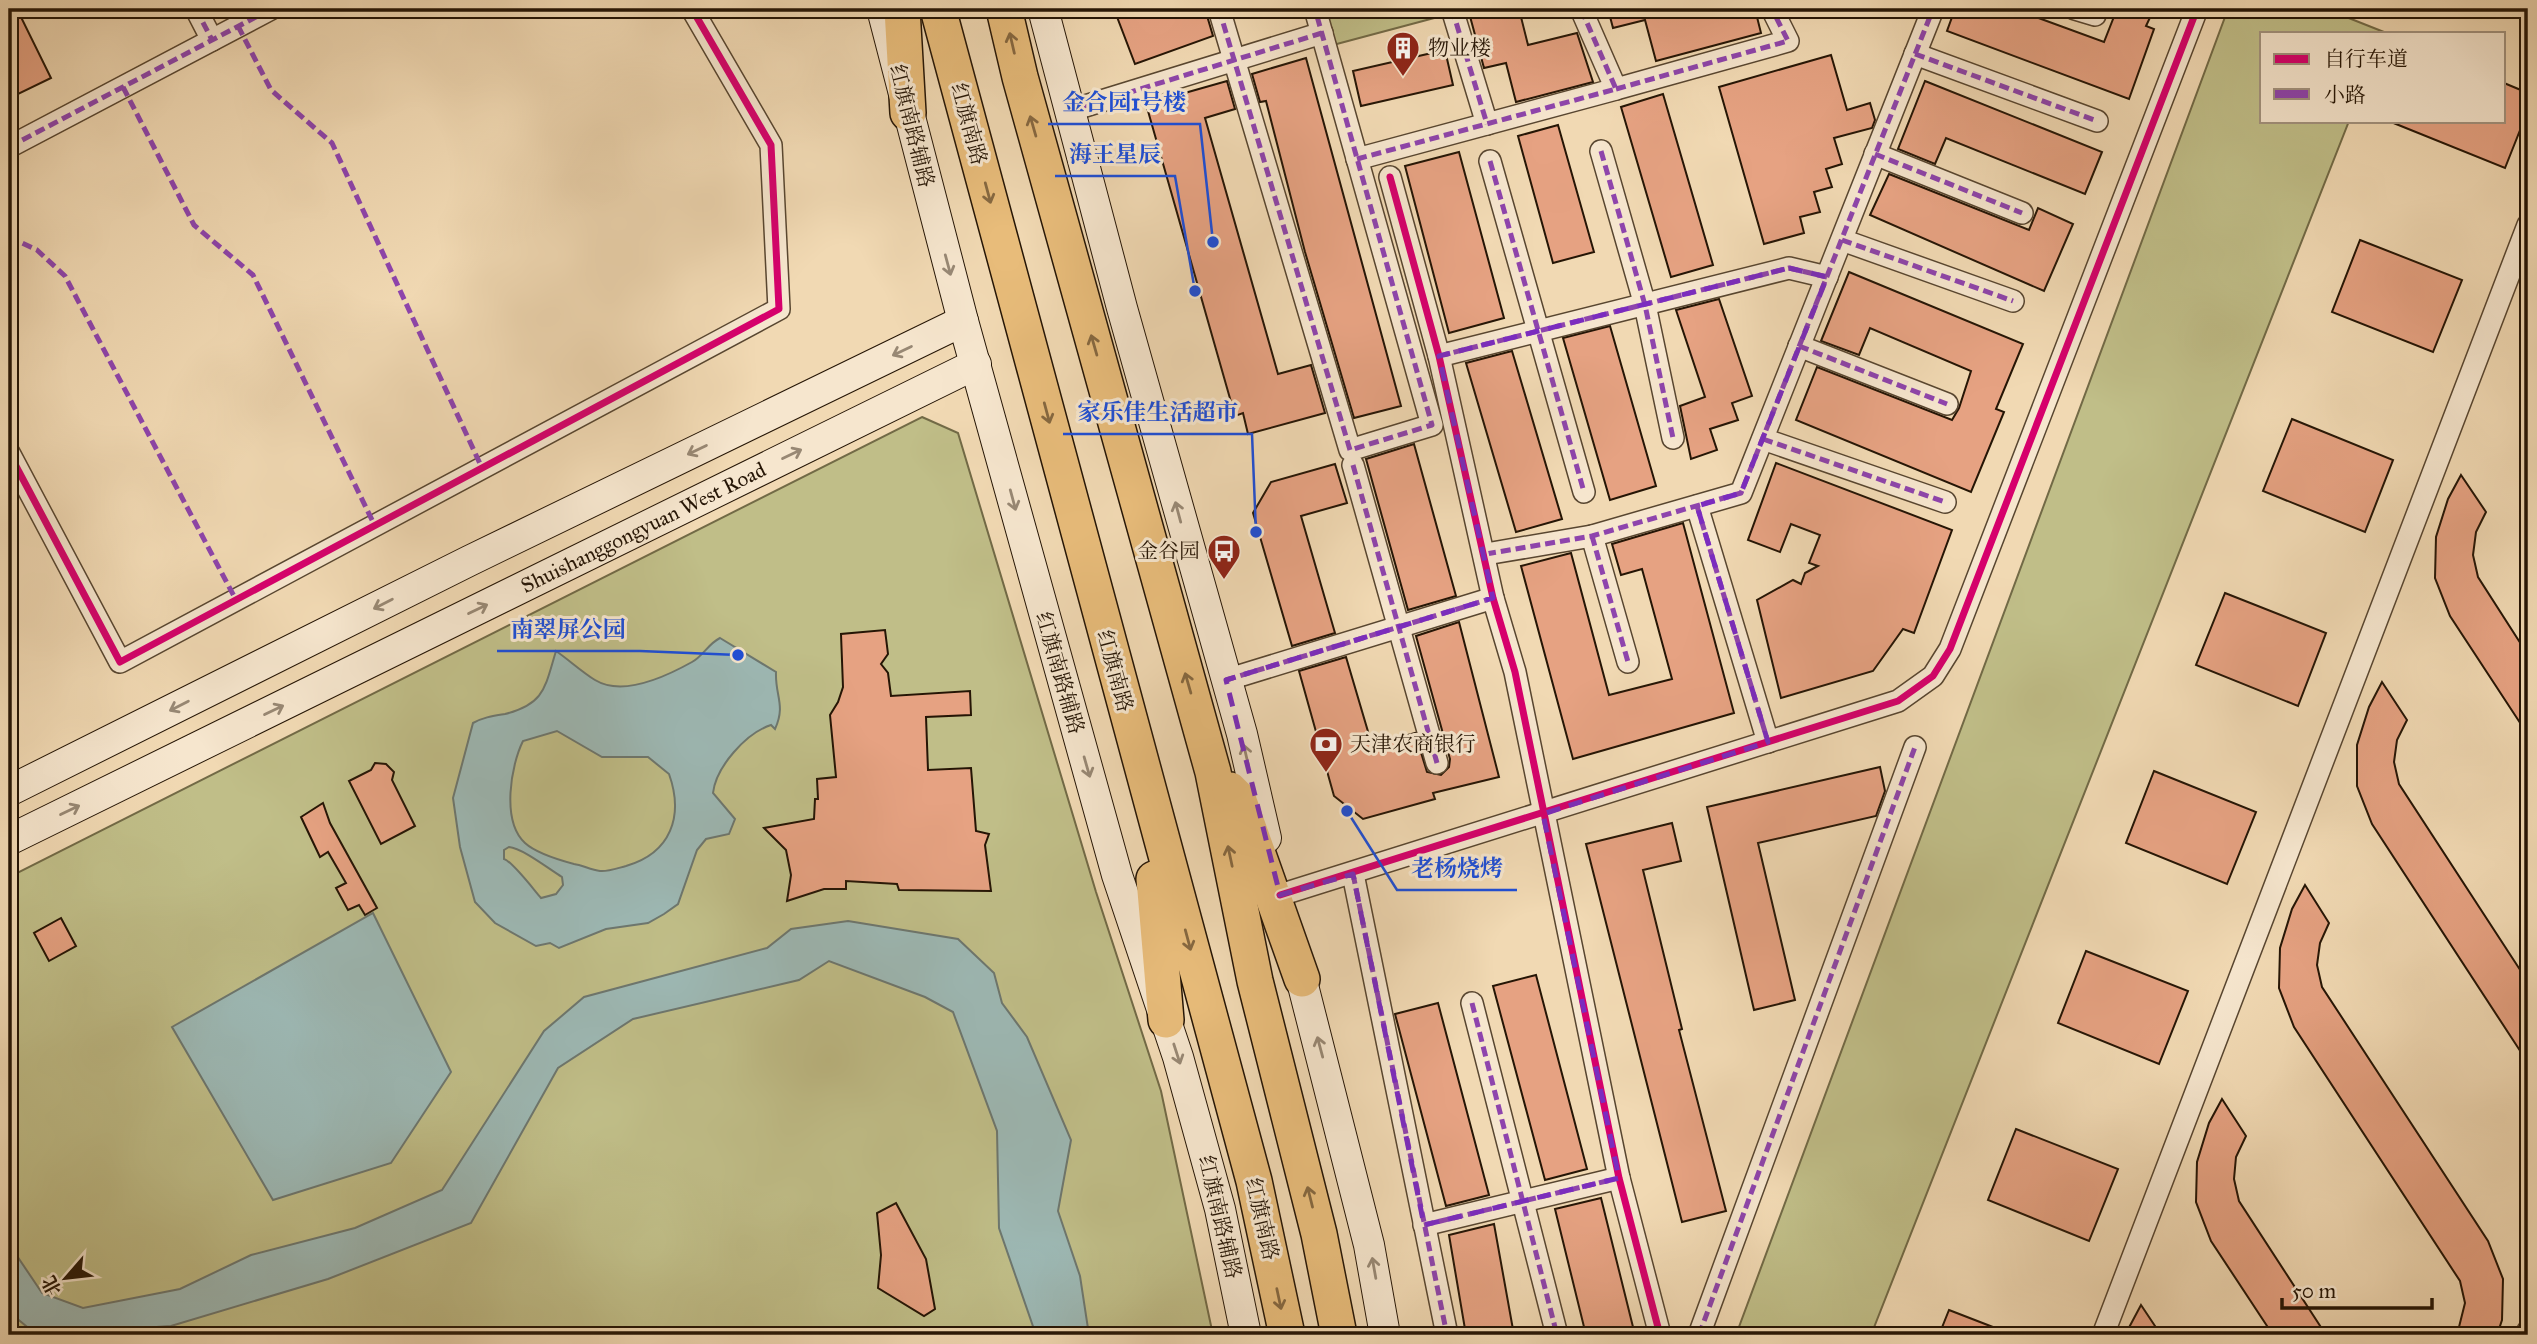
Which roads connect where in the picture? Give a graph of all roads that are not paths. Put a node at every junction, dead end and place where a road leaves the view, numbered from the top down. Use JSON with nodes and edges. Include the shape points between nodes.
{"nodes":[{"id":1,"x":196,"y":9,"type":"edge"},
{"id":2,"x":271,"y":9,"type":"edge"},
{"id":3,"x":692,"y":9,"type":"edge"},
{"id":4,"x":882,"y":9,"type":"edge"},
{"id":5,"x":902,"y":9,"type":"edge"},
{"id":6,"x":938,"y":9,"type":"edge"},
{"id":7,"x":1004,"y":9,"type":"edge"},
{"id":8,"x":1043,"y":9,"type":"edge"},
{"id":9,"x":1219,"y":9,"type":"edge"},
{"id":10,"x":1315,"y":9,"type":"edge"},
{"id":11,"x":1452,"y":9,"type":"edge"},
{"id":12,"x":1581,"y":9,"type":"edge"},
{"id":13,"x":1772,"y":9,"type":"edge"},
{"id":14,"x":1933,"y":9,"type":"edge"},
{"id":15,"x":2197,"y":9,"type":"edge"},
{"id":16,"x":1322,"y":33,"type":"junction"},
{"id":17,"x":212,"y":40,"type":"junction"},
{"id":18,"x":1915,"y":54,"type":"junction"},
{"id":19,"x":1236,"y":60,"type":"junction"},
{"id":20,"x":1616,"y":89,"type":"junction"},
{"id":21,"x":1069,"y":111,"type":"junction"},
{"id":22,"x":908,"y":113,"type":"junction"},
{"id":23,"x":2096,"y":121,"type":"dead end"},
{"id":24,"x":1487,"y":124,"type":"junction"},
{"id":25,"x":9,"y":147,"type":"edge"},
{"id":26,"x":1601,"y":151,"type":"dead end"},
{"id":27,"x":1875,"y":154,"type":"junction"},
{"id":28,"x":1357,"y":159,"type":"junction"},
{"id":29,"x":1490,"y":161,"type":"dead end"},
{"id":30,"x":1390,"y":177,"type":"dead end"},
{"id":31,"x":2022,"y":213,"type":"dead end"},
{"id":32,"x":2528,"y":225,"type":"edge"},
{"id":33,"x":1842,"y":240,"type":"junction"},
{"id":34,"x":1826,"y":277,"type":"junction"},
{"id":35,"x":2013,"y":302,"type":"dead end"},
{"id":36,"x":1645,"y":305,"type":"junction"},
{"id":37,"x":963,"y":321,"type":"junction"},
{"id":38,"x":1539,"y":331,"type":"junction"},
{"id":39,"x":1799,"y":346,"type":"junction"},
{"id":40,"x":1439,"y":356,"type":"junction"},
{"id":41,"x":976,"y":363,"type":"junction"},
{"id":42,"x":1947,"y":404,"type":"dead end"},
{"id":43,"x":1673,"y":438,"type":"dead end"},
{"id":44,"x":1763,"y":439,"type":"junction"},
{"id":45,"x":9,"y":453,"type":"edge"},
{"id":46,"x":1353,"y":465,"type":"dead end"},
{"id":47,"x":1584,"y":492,"type":"dead end"},
{"id":48,"x":1945,"y":502,"type":"dead end"},
{"id":49,"x":1697,"y":506,"type":"junction"},
{"id":50,"x":1592,"y":536,"type":"junction"},
{"id":51,"x":1486,"y":554,"type":"junction"},
{"id":52,"x":1493,"y":598,"type":"junction"},
{"id":53,"x":1398,"y":627,"type":"junction"},
{"id":54,"x":1628,"y":662,"type":"dead end"},
{"id":55,"x":1226,"y":680,"type":"junction"},
{"id":56,"x":1768,"y":743,"type":"junction"},
{"id":57,"x":1915,"y":747,"type":"dead end"},
{"id":58,"x":1437,"y":763,"type":"dead end"},
{"id":59,"x":1213,"y":772,"type":"junction"},
{"id":60,"x":1143,"y":778,"type":"junction"},
{"id":61,"x":9,"y":791,"type":"edge"},
{"id":62,"x":1543,"y":814,"type":"junction"},
{"id":63,"x":9,"y":840,"type":"edge"},
{"id":64,"x":1353,"y":874,"type":"junction"},
{"id":65,"x":1280,"y":895,"type":"junction"},
{"id":66,"x":1301,"y":979,"type":"junction"},
{"id":67,"x":1472,"y":1003,"type":"dead end"},
{"id":68,"x":1166,"y":1020,"type":"junction"},
{"id":69,"x":1619,"y":1178,"type":"junction"},
{"id":70,"x":1523,"y":1201,"type":"junction"},
{"id":71,"x":1424,"y":1225,"type":"junction"},
{"id":72,"x":1246,"y":1335,"type":"edge"},
{"id":73,"x":1287,"y":1335,"type":"edge"},
{"id":74,"x":1339,"y":1335,"type":"edge"},
{"id":75,"x":1385,"y":1335,"type":"edge"},
{"id":76,"x":1447,"y":1335,"type":"edge"},
{"id":77,"x":1557,"y":1335,"type":"edge"},
{"id":78,"x":1660,"y":1335,"type":"edge"},
{"id":79,"x":1699,"y":1335,"type":"edge"},
{"id":80,"x":2103,"y":1335,"type":"edge"}],
"edges":[{"from":1,"to":17,"type":"street"},
{"from":2,"to":17,"type":"street"},
{"from":3,"to":45,"type":"street","via":[[771,145],[779,309],[120,662]]},
{"from":4,"to":22,"type":"main road","name":"红旗南路辅路"},
{"from":5,"to":22,"type":"highway"},
{"from":6,"to":60,"type":"highway","name":"红旗南路","one_way":true},
{"from":59,"to":7,"type":"highway","one_way":true},
{"from":8,"to":21,"type":"main road"},
{"from":9,"to":19,"type":"street"},
{"from":10,"to":16,"type":"street"},
{"from":11,"to":24,"type":"street"},
{"from":12,"to":20,"type":"street"},
{"from":13,"to":20,"type":"street","via":[[1788,41]]},
{"from":14,"to":18,"type":"street"},
{"from":15,"to":56,"type":"street","via":[[1950,649],[1933,676],[1898,701]]},
{"from":16,"to":19,"type":"street"},
{"from":16,"to":28,"type":"street"},
{"from":17,"to":25,"type":"street"},
{"from":18,"to":23,"type":"street"},
{"from":18,"to":27,"type":"street"},
{"from":19,"to":21,"type":"street"},
{"from":19,"to":28,"type":"street","via":[[1350,450],[1432,425]]},
{"from":20,"to":24,"type":"street"},
{"from":55,"to":21,"type":"main road","one_way":true},
{"from":22,"to":37,"type":"main road","name":"红旗南路辅路","one_way":true},
{"from":24,"to":28,"type":"street"},
{"from":26,"to":36,"type":"street"},
{"from":27,"to":31,"type":"street"},
{"from":27,"to":33,"type":"street"},
{"from":29,"to":38,"type":"street"},
{"from":30,"to":40,"type":"street"},
{"from":32,"to":80,"type":"street"},
{"from":33,"to":34,"type":"street"},
{"from":33,"to":35,"type":"street"},
{"from":34,"to":36,"type":"street","via":[[1789,268]]},
{"from":34,"to":39,"type":"street"},
{"from":36,"to":38,"type":"street"},
{"from":36,"to":43,"type":"street"},
{"from":37,"to":41,"type":"main road","name":"红旗南路辅路"},
{"from":37,"to":61,"type":"main road","one_way":true},
{"from":38,"to":40,"type":"street"},
{"from":38,"to":47,"type":"street"},
{"from":39,"to":42,"type":"street"},
{"from":39,"to":44,"type":"street"},
{"from":40,"to":51,"type":"street"},
{"from":63,"to":41,"type":"main road","name":"Shuishanggongyuan West Road","one_way":true},
{"from":41,"to":68,"type":"main road","name":"红旗南路辅路","one_way":true,"via":[[1122,892]]},
{"from":44,"to":48,"type":"street"},
{"from":44,"to":49,"type":"street","via":[[1741,493]]},
{"from":46,"to":53,"type":"street"},
{"from":49,"to":50,"type":"street"},
{"from":49,"to":56,"type":"street"},
{"from":50,"to":51,"type":"street"},
{"from":50,"to":54,"type":"street"},
{"from":51,"to":52,"type":"street"},
{"from":52,"to":53,"type":"street"},
{"from":52,"to":62,"type":"street","via":[[1516,672]]},
{"from":53,"to":55,"type":"street"},
{"from":53,"to":58,"type":"street"},
{"from":65,"to":55,"type":"main road","one_way":true},
{"from":56,"to":62,"type":"street"},
{"from":57,"to":79,"type":"street"},
{"from":59,"to":66,"type":"highway","via":[[1238,798]]},
{"from":74,"to":59,"type":"highway","one_way":true,"via":[[1319,1234],[1255,981]]},
{"from":60,"to":68,"type":"highway"},
{"from":60,"to":73,"type":"highway","name":"红旗南路","one_way":true,"via":[[1254,1181]]},
{"from":62,"to":64,"type":"street"},
{"from":62,"to":69,"type":"street"},
{"from":64,"to":65,"type":"street"},
{"from":64,"to":71,"type":"street"},
{"from":65,"to":66,"type":"main road"},
{"from":75,"to":66,"type":"main road","one_way":true,"via":[[1369,1245]]},
{"from":67,"to":70,"type":"street"},
{"from":68,"to":72,"type":"main road","name":"红旗南路辅路","one_way":true,"via":[[1220,1209]]},
{"from":69,"to":70,"type":"street"},
{"from":69,"to":78,"type":"street"},
{"from":70,"to":71,"type":"street"},
{"from":70,"to":77,"type":"street"},
{"from":71,"to":76,"type":"street"}]}
